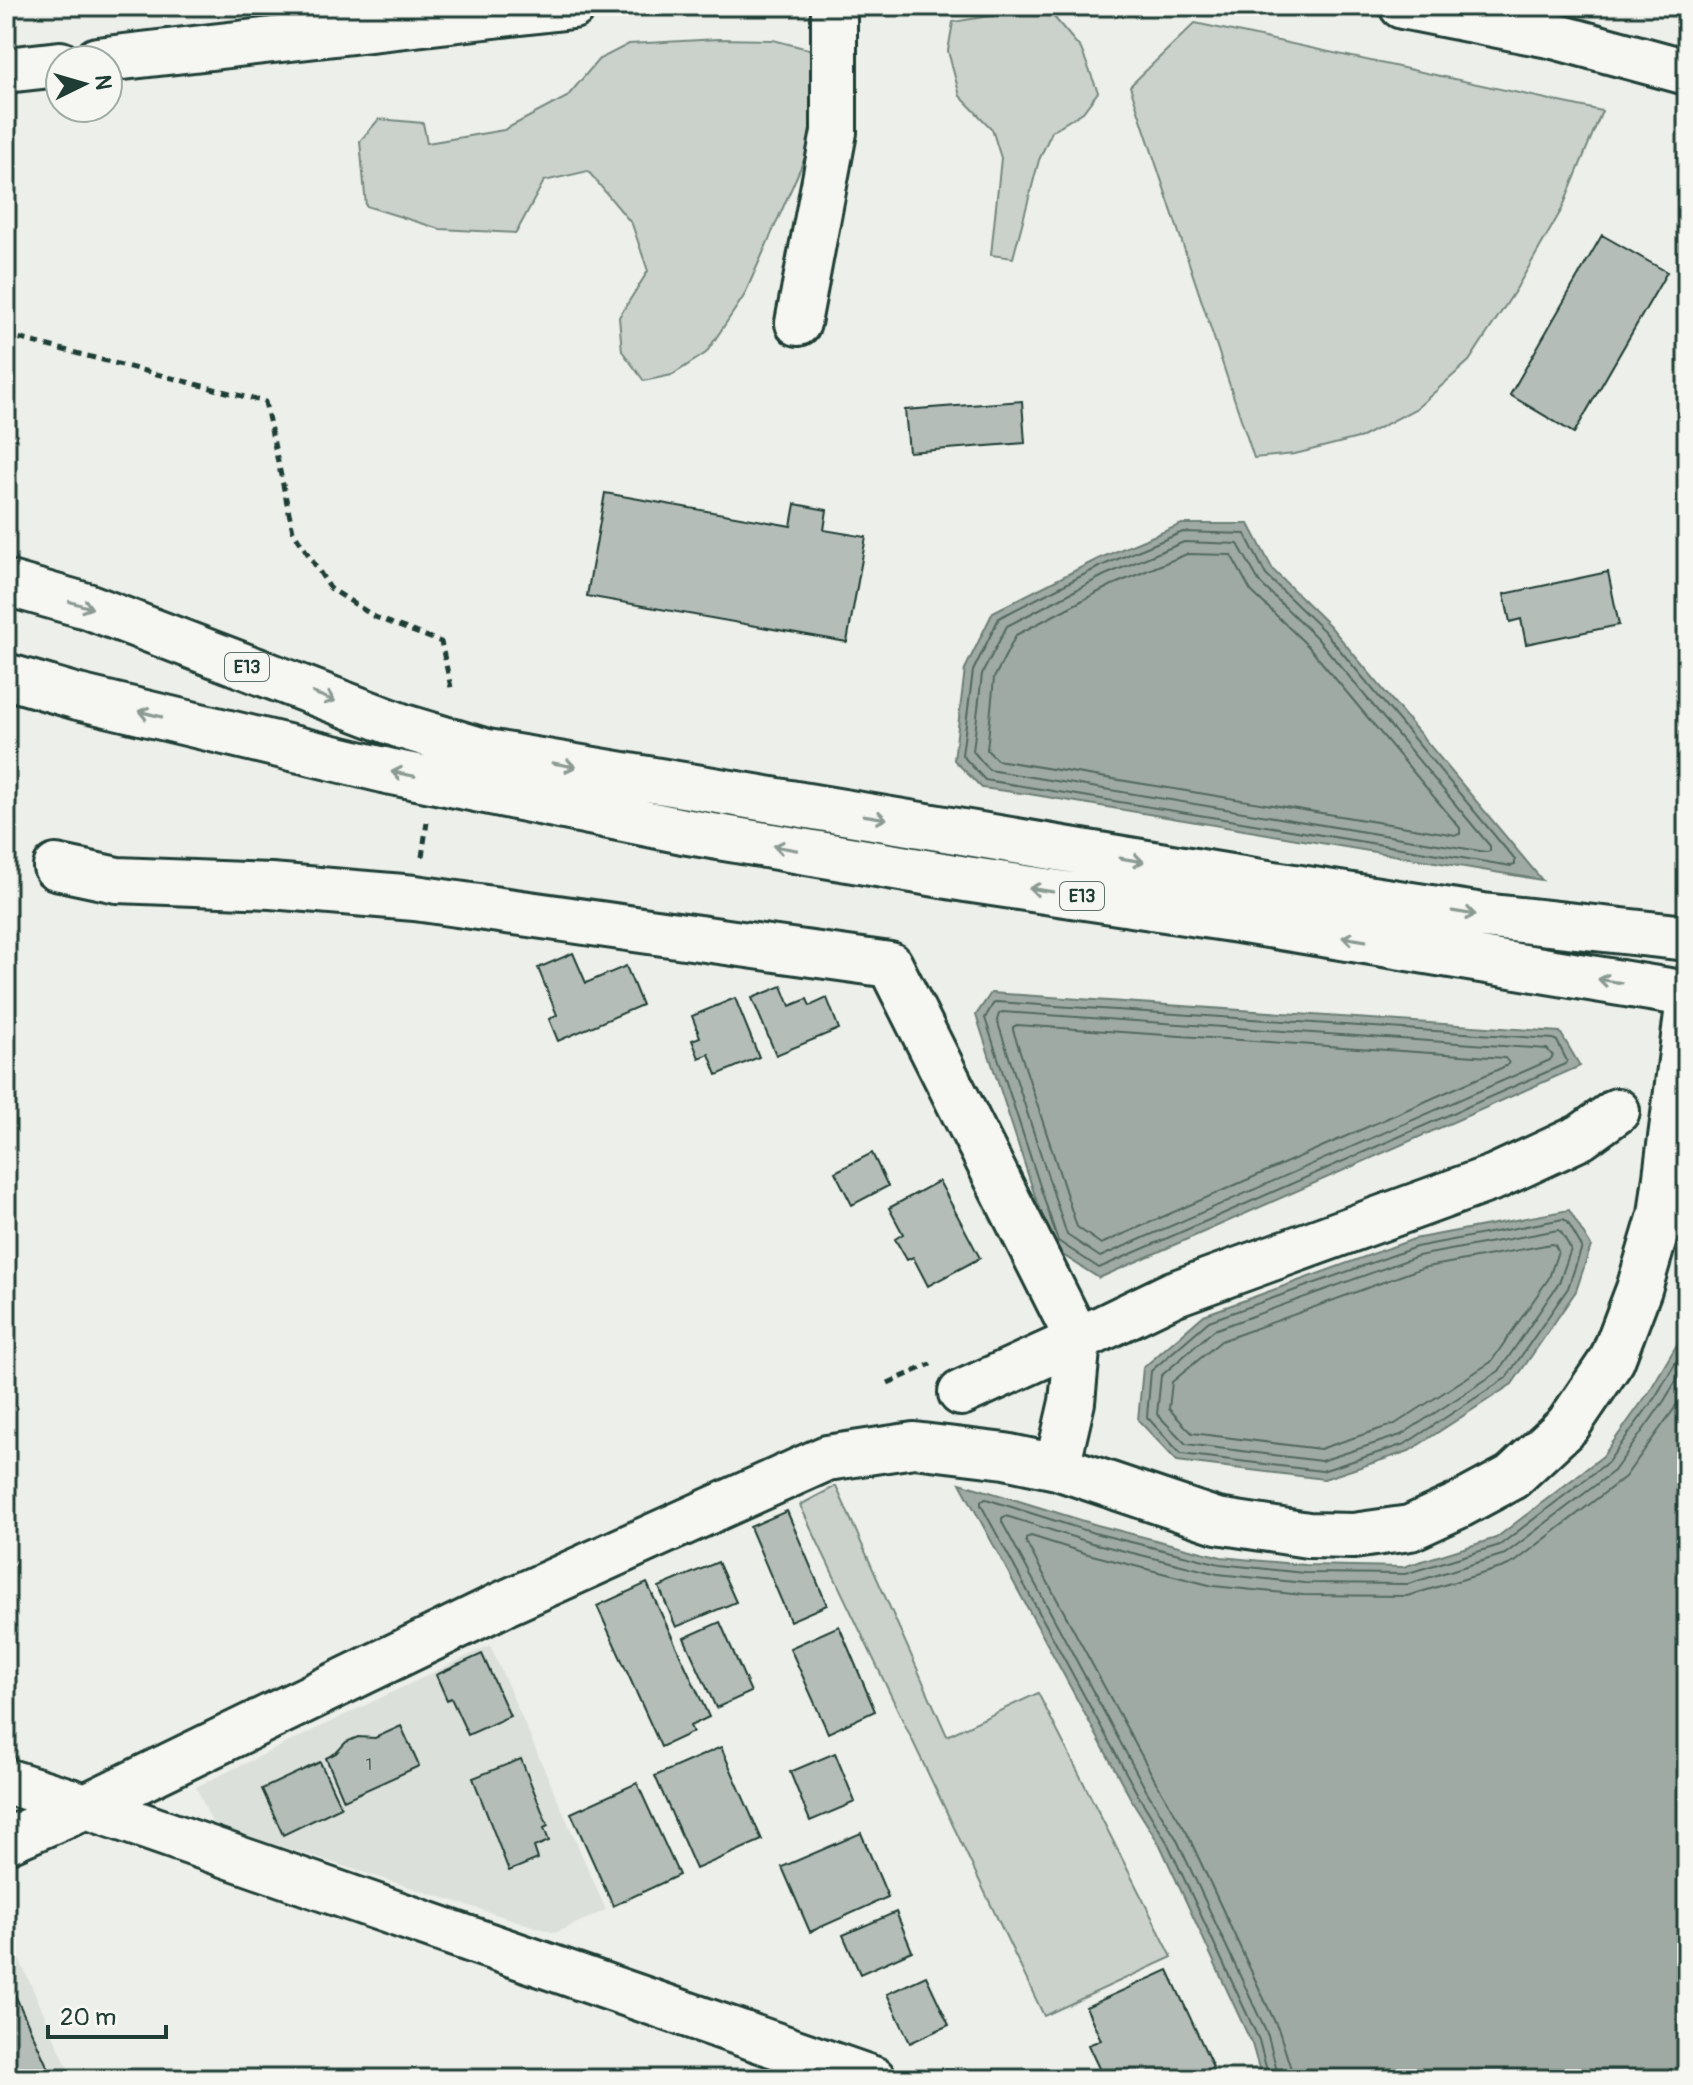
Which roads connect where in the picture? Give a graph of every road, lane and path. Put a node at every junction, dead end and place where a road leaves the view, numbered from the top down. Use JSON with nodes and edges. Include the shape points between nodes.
{"nodes":[{"id":1,"x":573,"y":6,"type":"edge"},
{"id":2,"x":834,"y":6,"type":"edge"},
{"id":3,"x":1402,"y":6,"type":"edge"},
{"id":4,"x":124,"y":57,"type":"edge"},
{"id":5,"x":44,"y":66,"type":"edge"},
{"id":6,"x":6,"y":70,"type":"edge"},
{"id":7,"x":1687,"y":72,"type":"edge"},
{"id":8,"x":798,"y":323,"type":"dead end"},
{"id":9,"x":6,"y":335,"type":"edge"},
{"id":10,"x":6,"y":583,"type":"edge"},
{"id":11,"x":6,"y":676,"type":"edge"},
{"id":12,"x":452,"y":692,"type":"dead end"},
{"id":13,"x":56,"y":867,"type":"dead end"},
{"id":14,"x":1687,"y":938,"type":"edge"},
{"id":15,"x":1687,"y":994,"type":"edge"},
{"id":16,"x":1687,"y":1014,"type":"edge"},
{"id":17,"x":1617,"y":1111,"type":"dead end"},
{"id":18,"x":1078,"y":1340,"type":"junction"},
{"id":19,"x":961,"y":1393,"type":"dead end"},
{"id":20,"x":1057,"y":1467,"type":"junction"},
{"id":21,"x":6,"y":1781,"type":"edge"},
{"id":22,"x":86,"y":1806,"type":"junction"},
{"id":23,"x":6,"y":1841,"type":"edge"},
{"id":24,"x":873,"y":2079,"type":"edge"}],
"edges":[{"from":1,"to":4,"type":"main road"},
{"from":2,"to":8,"type":"main road","via":[[834,132]]},
{"from":3,"to":7,"type":"main road","via":[[1554,36]]},
{"from":5,"to":6,"type":"main road"},
{"from":9,"to":12,"type":"path","via":[[265,402],[293,531],[330,588],[375,617],[441,642]]},
{"from":10,"to":14,"type":"main road","number":"E13","one_way":true,"via":[[87,606],[404,727],[487,752],[1248,880],[1483,916]]},
{"from":15,"to":11,"type":"main road","number":"E13","one_way":true,"via":[[683,831],[392,772]]},
{"from":13,"to":18,"type":"main road","via":[[117,880],[415,898],[890,965]]},
{"from":16,"to":20,"type":"main road","via":[[1661,1215],[1639,1289],[1612,1360],[1568,1425],[1512,1477],[1410,1528],[1353,1536],[1217,1521]]},
{"from":17,"to":18,"type":"main road","via":[[1581,1137],[1495,1177],[1173,1294]]},
{"from":18,"to":19,"type":"main road"},
{"from":18,"to":20,"type":"main road","via":[[1072,1402]]},
{"from":20,"to":22,"type":"main road","via":[[914,1445],[827,1458],[501,1605]]},
{"from":21,"to":22,"type":"main road"},
{"from":22,"to":23,"type":"main road"},
{"from":22,"to":24,"type":"main road"}]}
